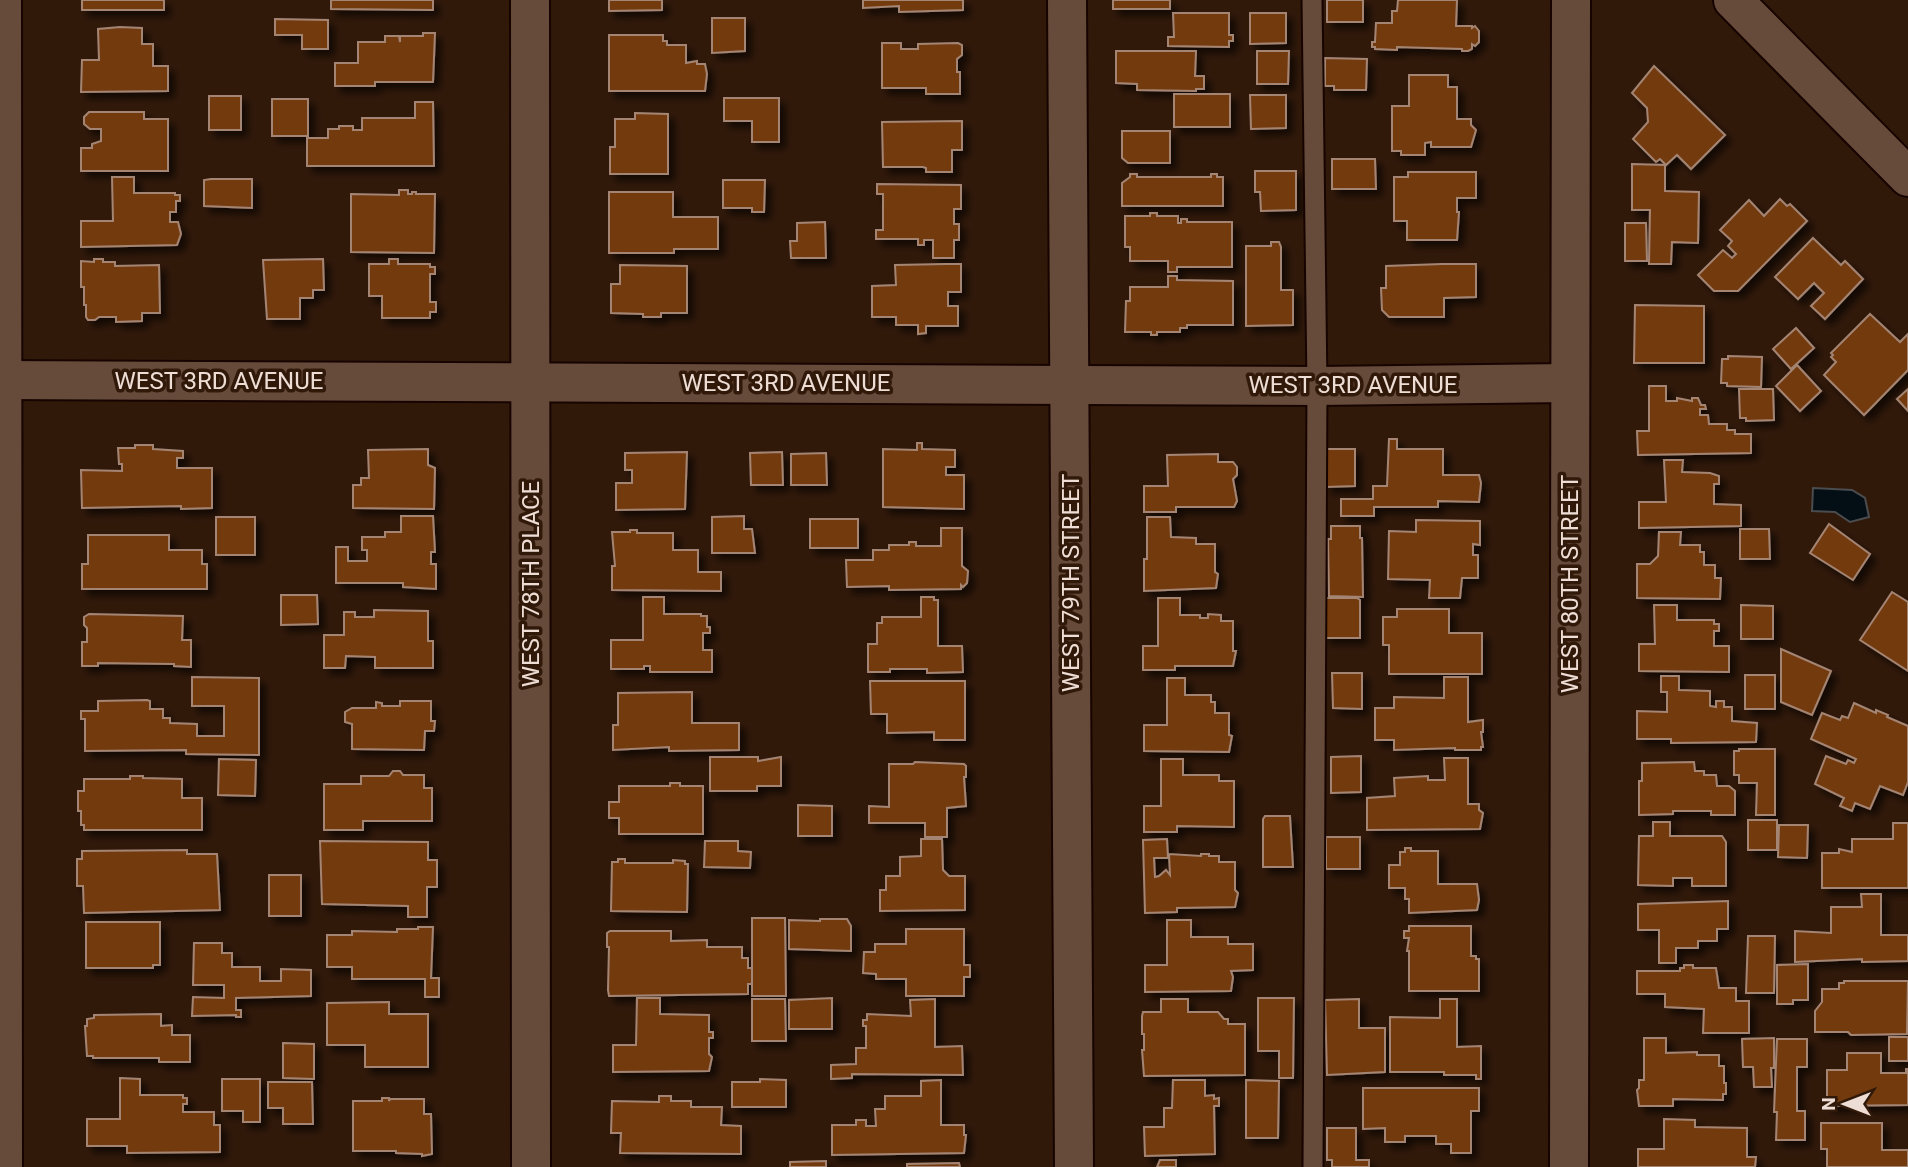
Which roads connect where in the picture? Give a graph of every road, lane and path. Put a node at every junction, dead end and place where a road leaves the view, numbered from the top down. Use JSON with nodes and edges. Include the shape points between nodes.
{"nodes":[{"id":1,"x":2,"y":0,"type":"edge"},
{"id":2,"x":530,"y":0,"type":"edge"},
{"id":3,"x":1067,"y":0,"type":"edge"},
{"id":4,"x":1312,"y":0,"type":"edge"},
{"id":5,"x":1571,"y":0,"type":"edge"},
{"id":6,"x":1733,"y":0,"type":"edge"},
{"id":7,"x":1908,"y":177,"type":"edge"},
{"id":8,"x":1,"y":380,"type":"edge"},
{"id":9,"x":530,"y":382,"type":"junction"},
{"id":10,"x":1570,"y":383,"type":"junction"},
{"id":11,"x":1070,"y":385,"type":"junction"},
{"id":12,"x":1317,"y":386,"type":"junction"},
{"id":13,"x":3,"y":1167,"type":"edge"},
{"id":14,"x":531,"y":1167,"type":"edge"},
{"id":15,"x":1074,"y":1167,"type":"edge"},
{"id":16,"x":1313,"y":1167,"type":"edge"},
{"id":17,"x":1569,"y":1167,"type":"edge"}],
"edges":[{"from":1,"to":8,"type":"street"},
{"from":2,"to":9,"type":"street","name":"WEST 78TH PLACE"},
{"from":3,"to":11,"type":"street","name":"WEST 79TH STREET"},
{"from":4,"to":12,"type":"lane"},
{"from":5,"to":10,"type":"street","name":"WEST 80TH STREET"},
{"from":6,"to":7,"type":"street"},
{"from":8,"to":9,"type":"street","name":"WEST 3RD AVENUE"},
{"from":8,"to":13,"type":"street"},
{"from":9,"to":11,"type":"street","name":"WEST 3RD AVENUE"},
{"from":9,"to":14,"type":"street","name":"WEST 78TH PLACE"},
{"from":10,"to":12,"type":"street","name":"WEST 3RD AVENUE"},
{"from":10,"to":17,"type":"street","name":"WEST 80TH STREET"},
{"from":11,"to":12,"type":"street","name":"WEST 3RD AVENUE"},
{"from":11,"to":15,"type":"street","name":"WEST 79TH STREET"},
{"from":12,"to":16,"type":"lane"}]}
